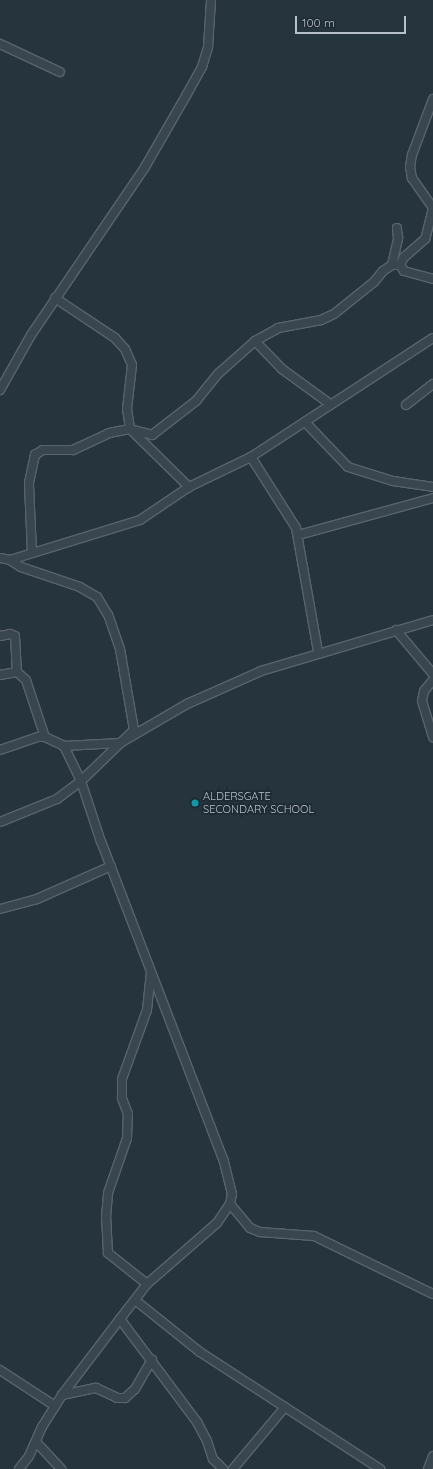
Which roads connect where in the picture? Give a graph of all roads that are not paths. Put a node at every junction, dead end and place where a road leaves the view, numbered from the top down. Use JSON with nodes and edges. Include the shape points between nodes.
{"nodes":[{"id":1,"x":211,"y":0,"type":"edge"},
{"id":2,"x":0,"y":44,"type":"edge"},
{"id":3,"x":60,"y":72,"type":"dead end"},
{"id":4,"x":433,"y":99,"type":"edge"},
{"id":5,"x":433,"y":208,"type":"edge"},
{"id":6,"x":397,"y":228,"type":"dead end"},
{"id":7,"x":396,"y":265,"type":"junction"},
{"id":8,"x":433,"y":279,"type":"edge"},
{"id":9,"x":55,"y":298,"type":"junction"},
{"id":10,"x":433,"y":338,"type":"edge"},
{"id":11,"x":255,"y":341,"type":"junction"},
{"id":12,"x":433,"y":384,"type":"edge"},
{"id":13,"x":0,"y":390,"type":"edge"},
{"id":14,"x":330,"y":404,"type":"junction"},
{"id":15,"x":406,"y":405,"type":"dead end"},
{"id":16,"x":305,"y":422,"type":"junction"},
{"id":17,"x":130,"y":429,"type":"junction"},
{"id":18,"x":251,"y":457,"type":"junction"},
{"id":19,"x":189,"y":487,"type":"junction"},
{"id":20,"x":433,"y":487,"type":"edge"},
{"id":21,"x":433,"y":498,"type":"edge"},
{"id":22,"x":298,"y":535,"type":"junction"},
{"id":23,"x":32,"y":553,"type":"junction"},
{"id":24,"x":0,"y":558,"type":"edge"},
{"id":25,"x":10,"y":560,"type":"junction"},
{"id":26,"x":433,"y":620,"type":"edge"},
{"id":27,"x":396,"y":630,"type":"junction"},
{"id":28,"x":0,"y":636,"type":"edge"},
{"id":29,"x":318,"y":652,"type":"junction"},
{"id":30,"x":17,"y":672,"type":"junction"},
{"id":31,"x":433,"y":674,"type":"edge"},
{"id":32,"x":0,"y":675,"type":"edge"},
{"id":33,"x":433,"y":680,"type":"edge"},
{"id":34,"x":45,"y":736,"type":"junction"},
{"id":35,"x":433,"y":737,"type":"edge"},
{"id":36,"x":120,"y":742,"type":"junction"},
{"id":37,"x":64,"y":746,"type":"junction"},
{"id":38,"x":0,"y":750,"type":"edge"},
{"id":39,"x":81,"y":781,"type":"junction"},
{"id":40,"x":0,"y":822,"type":"edge"},
{"id":41,"x":111,"y":866,"type":"junction"},
{"id":42,"x":0,"y":909,"type":"edge"},
{"id":43,"x":151,"y":971,"type":"junction"},
{"id":44,"x":230,"y":1204,"type":"junction"},
{"id":45,"x":147,"y":1284,"type":"junction"},
{"id":46,"x":433,"y":1294,"type":"edge"},
{"id":47,"x":135,"y":1300,"type":"junction"},
{"id":48,"x":120,"y":1319,"type":"junction"},
{"id":49,"x":152,"y":1360,"type":"junction"},
{"id":50,"x":0,"y":1370,"type":"edge"},
{"id":51,"x":62,"y":1395,"type":"junction"},
{"id":52,"x":55,"y":1406,"type":"junction"},
{"id":53,"x":285,"y":1406,"type":"junction"},
{"id":54,"x":36,"y":1442,"type":"junction"},
{"id":55,"x":433,"y":1456,"type":"edge"},
{"id":56,"x":19,"y":1469,"type":"edge"},
{"id":57,"x":61,"y":1469,"type":"edge"},
{"id":58,"x":223,"y":1469,"type":"edge"},
{"id":59,"x":232,"y":1469,"type":"edge"},
{"id":60,"x":380,"y":1469,"type":"edge"},
{"id":61,"x":428,"y":1469,"type":"edge"}],
"edges":[{"from":1,"to":9,"type":"street","via":[[210,41],[202,67],[145,167]]},
{"from":2,"to":3,"type":"street"},
{"from":4,"to":5,"type":"street","via":[[410,167],[412,178]]},
{"from":5,"to":7,"type":"street","via":[[425,239]]},
{"from":6,"to":7,"type":"street"},
{"from":7,"to":8,"type":"street","via":[[404,271]]},
{"from":7,"to":11,"type":"street","via":[[334,314],[321,320],[278,328]]},
{"from":9,"to":13,"type":"street","via":[[17,357]]},
{"from":9,"to":17,"type":"street","via":[[115,338],[128,353],[132,366],[127,410]]},
{"from":10,"to":14,"type":"street"},
{"from":11,"to":14,"type":"street","via":[[282,369]]},
{"from":11,"to":17,"type":"street","via":[[230,362],[196,401],[169,423],[150,436]]},
{"from":12,"to":15,"type":"street"},
{"from":14,"to":16,"type":"street"},
{"from":16,"to":18,"type":"street"},
{"from":16,"to":20,"type":"street","via":[[348,467],[393,481]]},
{"from":17,"to":19,"type":"street"},
{"from":17,"to":23,"type":"street","via":[[109,434],[73,450],[43,450],[35,455],[29,483]]},
{"from":18,"to":19,"type":"street"},
{"from":18,"to":22,"type":"street","via":[[262,478],[289,514]]},
{"from":19,"to":23,"type":"street","via":[[140,520]]},
{"from":21,"to":22,"type":"street"},
{"from":22,"to":29,"type":"street"},
{"from":23,"to":25,"type":"street"},
{"from":24,"to":25,"type":"street"},
{"from":25,"to":36,"type":"street","via":[[22,567],[80,587],[97,597],[108,615],[120,649],[134,726],[132,734]]},
{"from":26,"to":27,"type":"street"},
{"from":27,"to":29,"type":"street"},
{"from":27,"to":31,"type":"street"},
{"from":28,"to":30,"type":"street","via":[[15,636]]},
{"from":29,"to":36,"type":"street","via":[[216,690]]},
{"from":30,"to":32,"type":"street"},
{"from":30,"to":34,"type":"street","via":[[26,680],[33,694]]},
{"from":33,"to":35,"type":"street","via":[[424,691],[422,702]]},
{"from":34,"to":37,"type":"street"},
{"from":34,"to":38,"type":"street"},
{"from":36,"to":37,"type":"street"},
{"from":36,"to":39,"type":"street"},
{"from":37,"to":39,"type":"street"},
{"from":39,"to":40,"type":"street","via":[[57,799]]},
{"from":39,"to":41,"type":"street"},
{"from":41,"to":42,"type":"street","via":[[38,899]]},
{"from":41,"to":43,"type":"street"},
{"from":43,"to":44,"type":"street","via":[[223,1159],[231,1184]]},
{"from":43,"to":45,"type":"street","via":[[147,1010],[122,1079],[122,1098],[128,1114],[127,1138],[108,1193],[106,1217],[108,1253]]},
{"from":44,"to":45,"type":"street","via":[[217,1223]]},
{"from":44,"to":46,"type":"street","via":[[250,1228],[260,1232],[314,1236]]},
{"from":45,"to":47,"type":"street"},
{"from":47,"to":48,"type":"street"},
{"from":47,"to":53,"type":"street","via":[[200,1352]]},
{"from":48,"to":49,"type":"street"},
{"from":48,"to":51,"type":"street"},
{"from":49,"to":51,"type":"street","via":[[135,1389],[125,1398],[117,1398],[96,1388]]},
{"from":49,"to":58,"type":"street","via":[[197,1422],[208,1441],[214,1459]]},
{"from":50,"to":52,"type":"street"},
{"from":51,"to":52,"type":"street"},
{"from":52,"to":54,"type":"street"},
{"from":53,"to":59,"type":"street"},
{"from":53,"to":60,"type":"street"},
{"from":54,"to":56,"type":"street"},
{"from":54,"to":57,"type":"street"},
{"from":55,"to":61,"type":"street"}]}
